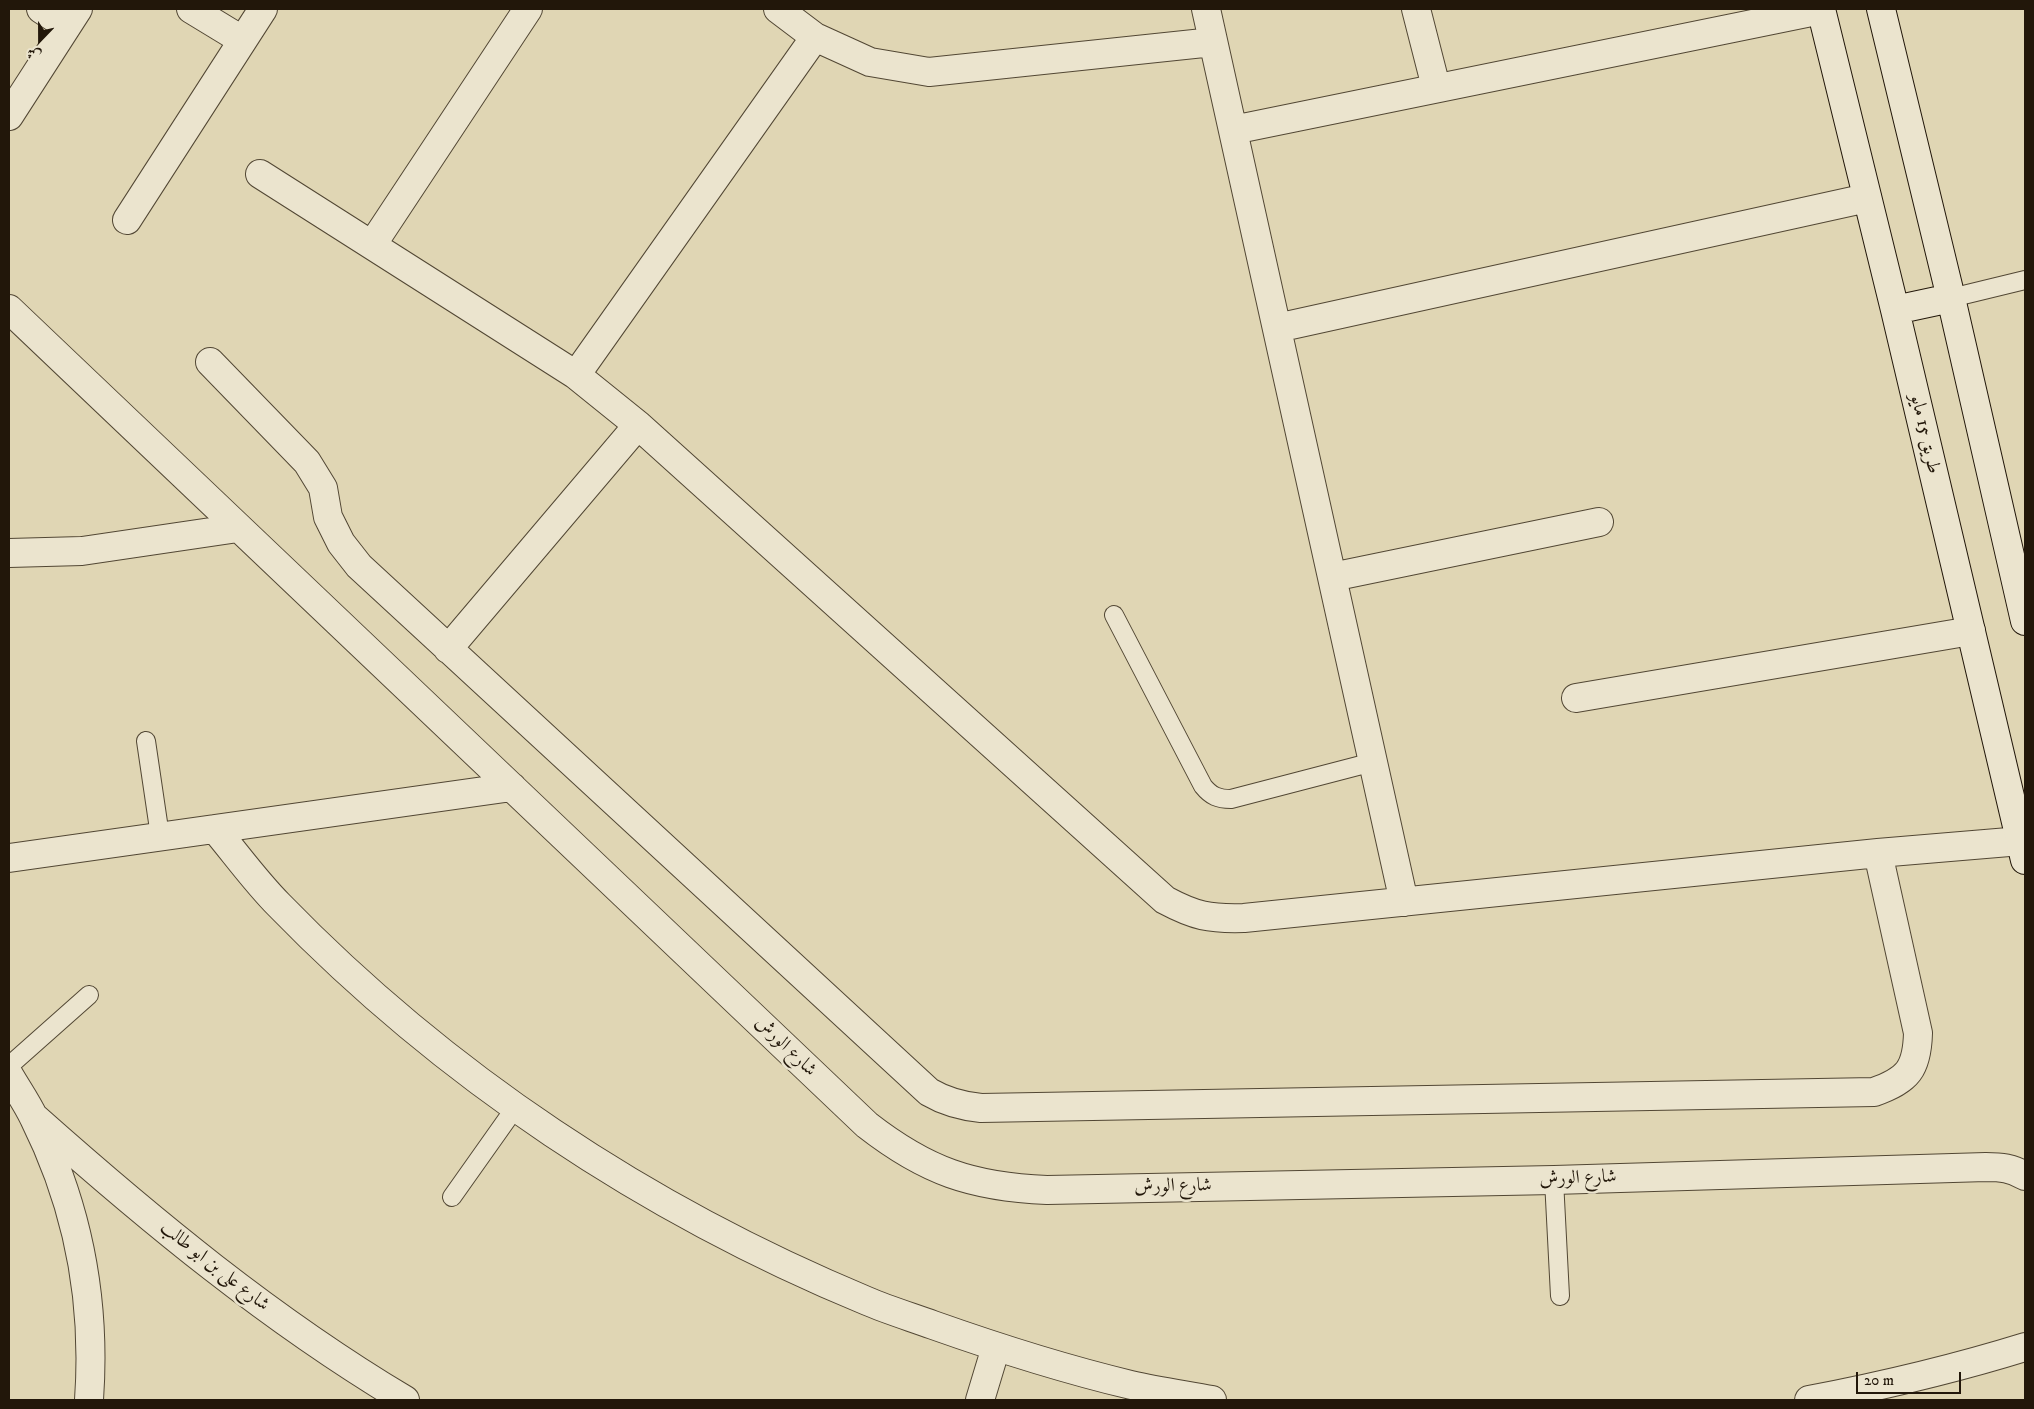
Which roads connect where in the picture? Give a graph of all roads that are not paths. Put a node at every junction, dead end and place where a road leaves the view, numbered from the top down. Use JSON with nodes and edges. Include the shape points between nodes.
{"nodes":[{"id":1,"x":41,"y":9,"type":"edge"},
{"id":2,"x":190,"y":9,"type":"edge"},
{"id":3,"x":262,"y":9,"type":"edge"},
{"id":4,"x":528,"y":9,"type":"edge"},
{"id":5,"x":778,"y":9,"type":"edge"},
{"id":6,"x":1206,"y":9,"type":"edge"},
{"id":7,"x":1416,"y":9,"type":"edge"},
{"id":8,"x":1821,"y":9,"type":"edge"},
{"id":9,"x":1881,"y":9,"type":"edge"},
{"id":10,"x":72,"y":17,"type":"edge"},
{"id":11,"x":815,"y":37,"type":"junction"},
{"id":12,"x":242,"y":40,"type":"junction"},
{"id":13,"x":1213,"y":42,"type":"junction"},
{"id":14,"x":1436,"y":87,"type":"junction"},
{"id":15,"x":9,"y":116,"type":"edge"},
{"id":16,"x":1233,"y":130,"type":"junction"},
{"id":17,"x":260,"y":174,"type":"dead end"},
{"id":18,"x":1867,"y":198,"type":"junction"},
{"id":19,"x":127,"y":220,"type":"dead end"},
{"id":20,"x":372,"y":245,"type":"junction"},
{"id":21,"x":2025,"y":280,"type":"edge"},
{"id":22,"x":1951,"y":298,"type":"junction"},
{"id":23,"x":9,"y":309,"type":"edge"},
{"id":24,"x":1895,"y":310,"type":"junction"},
{"id":25,"x":1277,"y":328,"type":"junction"},
{"id":26,"x":210,"y":362,"type":"dead end"},
{"id":27,"x":576,"y":375,"type":"junction"},
{"id":28,"x":638,"y":425,"type":"junction"},
{"id":29,"x":1599,"y":522,"type":"dead end"},
{"id":30,"x":238,"y":528,"type":"junction"},
{"id":31,"x":9,"y":553,"type":"edge"},
{"id":32,"x":1332,"y":577,"type":"junction"},
{"id":33,"x":1114,"y":615,"type":"dead end"},
{"id":34,"x":2025,"y":621,"type":"edge"},
{"id":35,"x":1971,"y":631,"type":"junction"},
{"id":36,"x":448,"y":649,"type":"junction"},
{"id":37,"x":1576,"y":698,"type":"dead end"},
{"id":38,"x":146,"y":742,"type":"dead end"},
{"id":39,"x":1373,"y":762,"type":"junction"},
{"id":40,"x":512,"y":787,"type":"junction"},
{"id":41,"x":215,"y":828,"type":"junction"},
{"id":42,"x":160,"y":836,"type":"junction"},
{"id":43,"x":2023,"y":850,"type":"edge"},
{"id":44,"x":1878,"y":854,"type":"junction"},
{"id":45,"x":9,"y":858,"type":"edge"},
{"id":46,"x":1404,"y":902,"type":"junction"},
{"id":47,"x":89,"y":995,"type":"dead end"},
{"id":48,"x":9,"y":1066,"type":"edge"},
{"id":49,"x":9,"y":1075,"type":"edge"},
{"id":50,"x":515,"y":1108,"type":"junction"},
{"id":51,"x":34,"y":1117,"type":"junction"},
{"id":52,"x":2025,"y":1176,"type":"edge"},
{"id":53,"x":1554,"y":1180,"type":"junction"},
{"id":54,"x":452,"y":1197,"type":"dead end"},
{"id":55,"x":1560,"y":1296,"type":"dead end"},
{"id":56,"x":996,"y":1347,"type":"junction"},
{"id":57,"x":2025,"y":1347,"type":"edge"},
{"id":58,"x":89,"y":1400,"type":"edge"},
{"id":59,"x":406,"y":1400,"type":"edge"},
{"id":60,"x":980,"y":1400,"type":"edge"},
{"id":61,"x":1212,"y":1400,"type":"edge"},
{"id":62,"x":1809,"y":1400,"type":"edge"}],
"edges":[{"from":1,"to":10,"type":"street"},
{"from":2,"to":12,"type":"street"},
{"from":3,"to":12,"type":"street"},
{"from":4,"to":20,"type":"street"},
{"from":5,"to":11,"type":"street"},
{"from":6,"to":13,"type":"street"},
{"from":7,"to":14,"type":"street"},
{"from":8,"to":14,"type":"street"},
{"from":8,"to":18,"type":"street","name":"طريق 15 مايو"},
{"from":9,"to":22,"type":"street"},
{"from":10,"to":15,"type":"street"},
{"from":11,"to":13,"type":"street","via":[[870,62],[930,72]]},
{"from":11,"to":27,"type":"street"},
{"from":12,"to":19,"type":"street"},
{"from":13,"to":16,"type":"street"},
{"from":14,"to":16,"type":"street"},
{"from":16,"to":25,"type":"street"},
{"from":17,"to":20,"type":"street"},
{"from":18,"to":24,"type":"street","name":"طريق 15 مايو"},
{"from":18,"to":25,"type":"street"},
{"from":20,"to":27,"type":"street"},
{"from":21,"to":22,"type":"lane"},
{"from":22,"to":24,"type":"street"},
{"from":22,"to":34,"type":"street"},
{"from":23,"to":30,"type":"street","name":"شارع الورش"},
{"from":24,"to":35,"type":"street","name":"طريق 15 مايو"},
{"from":25,"to":32,"type":"street"},
{"from":26,"to":36,"type":"street","via":[[307,462],[322,488],[328,517],[341,543],[359,566]]},
{"from":27,"to":28,"type":"street"},
{"from":28,"to":36,"type":"street"},
{"from":28,"to":46,"type":"street","via":[[1165,900],[1190,913],[1216,919]]},
{"from":29,"to":32,"type":"street"},
{"from":30,"to":31,"type":"street","via":[[82,551]]},
{"from":30,"to":40,"type":"street","name":"شارع الورش"},
{"from":32,"to":39,"type":"street"},
{"from":33,"to":39,"type":"lane","via":[[1210,794],[1220,799],[1231,799]]},
{"from":35,"to":37,"type":"street"},
{"from":35,"to":43,"type":"street","name":"طريق 15 مايو"},
{"from":36,"to":44,"type":"street","via":[[929,1092],[962,1106],[1874,1092],[1894,1085],[1909,1072],[1917,1053],[1918,1033]]},
{"from":38,"to":42,"type":"lane"},
{"from":39,"to":46,"type":"street"},
{"from":40,"to":41,"type":"street"},
{"from":40,"to":53,"type":"street","name":"شارع الورش","via":[[867,1125],[893,1145],[952,1175],[982,1184],[1047,1190]]},
{"from":41,"to":42,"type":"street"},
{"from":41,"to":50,"type":"street","via":[[277,903],[341,966],[409,1026]]},
{"from":42,"to":45,"type":"street"},
{"from":43,"to":44,"type":"street"},
{"from":44,"to":46,"type":"street"},
{"from":47,"to":48,"type":"lane"},
{"from":49,"to":51,"type":"street"},
{"from":50,"to":54,"type":"lane"},
{"from":50,"to":56,"type":"street","via":[[628,1182],[706,1226],[869,1302]]},
{"from":51,"to":58,"type":"street","via":[[72,1214],[84,1265],[90,1317]]},
{"from":51,"to":59,"type":"street","name":"شارع على بن ابو طالب","via":[[201,1260],[290,1325]]},
{"from":52,"to":53,"type":"street","name":"شارع الورش","via":[[2016,1170],[1986,1167]]},
{"from":53,"to":55,"type":"lane"},
{"from":56,"to":60,"type":"street"},
{"from":56,"to":61,"type":"street","via":[[1130,1384]]},
{"from":57,"to":62,"type":"street","via":[[1878,1387]]}]}
